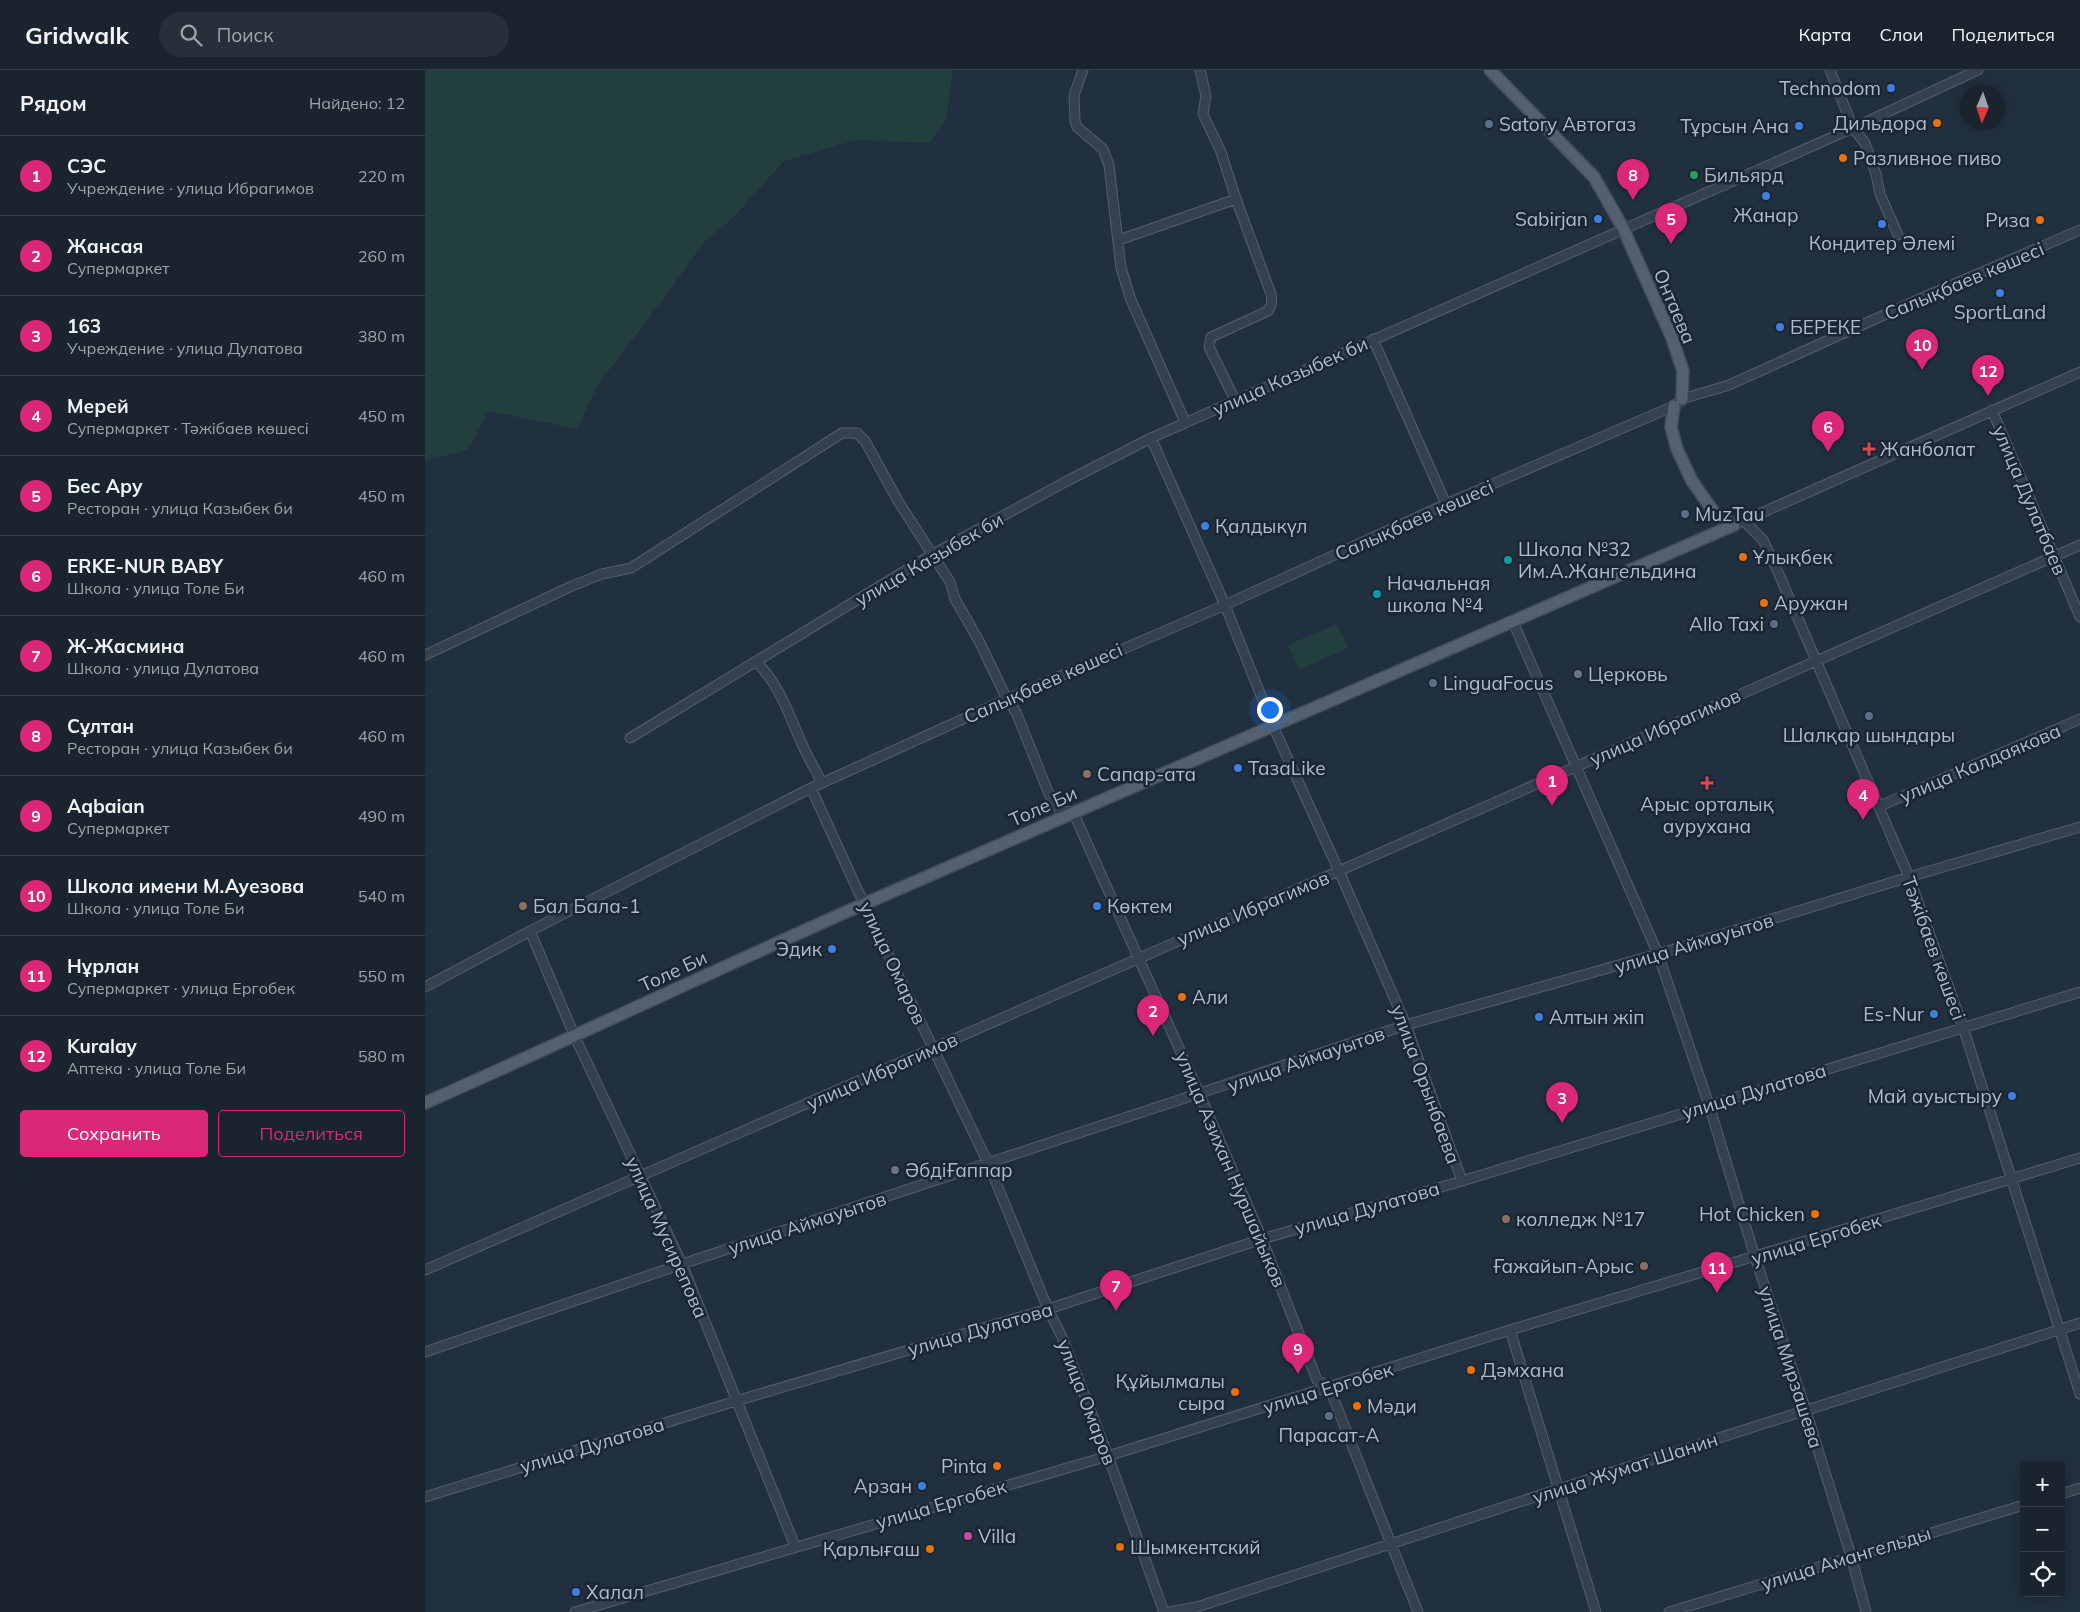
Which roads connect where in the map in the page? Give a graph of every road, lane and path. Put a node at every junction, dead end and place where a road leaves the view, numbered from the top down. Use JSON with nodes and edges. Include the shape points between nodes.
{"nodes":[{"id":1,"x":1083,"y":70,"type":"edge"},
{"id":2,"x":1200,"y":70,"type":"edge"},
{"id":3,"x":1490,"y":70,"type":"edge"},
{"id":4,"x":1830,"y":70,"type":"edge"},
{"id":5,"x":1978,"y":70,"type":"edge"},
{"id":6,"x":1853,"y":128,"type":"junction"},
{"id":7,"x":1236,"y":199,"type":"junction"},
{"id":8,"x":1623,"y":228,"type":"junction"},
{"id":9,"x":2080,"y":230,"type":"edge"},
{"id":10,"x":1898,"y":235,"type":"dead end"},
{"id":11,"x":1119,"y":240,"type":"junction"},
{"id":12,"x":1373,"y":339,"type":"junction"},
{"id":13,"x":2080,"y":372,"type":"edge"},
{"id":14,"x":1235,"y":400,"type":"junction"},
{"id":15,"x":1678,"y":403,"type":"junction"},
{"id":16,"x":1992,"y":410,"type":"junction"},
{"id":17,"x":1185,"y":422,"type":"junction"},
{"id":18,"x":1151,"y":438,"type":"junction"},
{"id":19,"x":1446,"y":504,"type":"junction"},
{"id":20,"x":1739,"y":523,"type":"junction"},
{"id":21,"x":2080,"y":545,"type":"edge"},
{"id":22,"x":931,"y":555,"type":"junction"},
{"id":23,"x":2053,"y":556,"type":"junction"},
{"id":24,"x":1225,"y":605,"type":"junction"},
{"id":25,"x":2080,"y":617,"type":"edge"},
{"id":26,"x":1513,"y":622,"type":"junction"},
{"id":27,"x":425,"y":654,"type":"edge"},
{"id":28,"x":1816,"y":660,"type":"junction"},
{"id":29,"x":756,"y":662,"type":"junction"},
{"id":30,"x":1007,"y":699,"type":"junction"},
{"id":31,"x":2080,"y":719,"type":"edge"},
{"id":32,"x":1273,"y":726,"type":"junction"},
{"id":33,"x":630,"y":738,"type":"dead end"},
{"id":34,"x":1577,"y":765,"type":"junction"},
{"id":35,"x":822,"y":783,"type":"junction"},
{"id":36,"x":811,"y":788,"type":"junction"},
{"id":37,"x":1880,"y":806,"type":"junction"},
{"id":38,"x":1073,"y":812,"type":"junction"},
{"id":39,"x":2080,"y":827,"type":"edge"},
{"id":40,"x":1339,"y":871,"type":"junction"},
{"id":41,"x":1909,"y":877,"type":"junction"},
{"id":42,"x":864,"y":904,"type":"junction"},
{"id":43,"x":530,"y":931,"type":"junction"},
{"id":44,"x":1658,"y":954,"type":"junction"},
{"id":45,"x":1138,"y":958,"type":"junction"},
{"id":46,"x":425,"y":987,"type":"edge"},
{"id":47,"x":2080,"y":992,"type":"edge"},
{"id":48,"x":1407,"y":1025,"type":"junction"},
{"id":49,"x":1963,"y":1027,"type":"junction"},
{"id":50,"x":575,"y":1037,"type":"junction"},
{"id":51,"x":933,"y":1048,"type":"junction"},
{"id":52,"x":1200,"y":1095,"type":"junction"},
{"id":53,"x":425,"y":1103,"type":"edge"},
{"id":54,"x":1709,"y":1105,"type":"junction"},
{"id":55,"x":2080,"y":1158,"type":"edge"},
{"id":56,"x":988,"y":1163,"type":"junction"},
{"id":57,"x":641,"y":1176,"type":"junction"},
{"id":58,"x":2011,"y":1179,"type":"junction"},
{"id":59,"x":1462,"y":1181,"type":"junction"},
{"id":60,"x":1262,"y":1239,"type":"junction"},
{"id":61,"x":1755,"y":1258,"type":"junction"},
{"id":62,"x":682,"y":1264,"type":"junction"},
{"id":63,"x":425,"y":1270,"type":"edge"},
{"id":64,"x":1047,"y":1310,"type":"junction"},
{"id":65,"x":2080,"y":1324,"type":"edge"},
{"id":66,"x":2060,"y":1329,"type":"junction"},
{"id":67,"x":1510,"y":1330,"type":"junction"},
{"id":68,"x":425,"y":1352,"type":"edge"},
{"id":69,"x":1329,"y":1387,"type":"junction"},
{"id":70,"x":2080,"y":1394,"type":"edge"},
{"id":71,"x":736,"y":1401,"type":"junction"},
{"id":72,"x":1806,"y":1411,"type":"junction"},
{"id":73,"x":1108,"y":1456,"type":"junction"},
{"id":74,"x":2080,"y":1488,"type":"edge"},
{"id":75,"x":1559,"y":1489,"type":"junction"},
{"id":76,"x":2065,"y":1493,"type":"edge"},
{"id":77,"x":425,"y":1497,"type":"edge"},
{"id":78,"x":2020,"y":1506,"type":"edge"},
{"id":79,"x":1390,"y":1544,"type":"junction"},
{"id":80,"x":795,"y":1546,"type":"junction"},
{"id":81,"x":1851,"y":1556,"type":"junction"},
{"id":82,"x":575,"y":1612,"type":"edge"},
{"id":83,"x":1164,"y":1612,"type":"edge"},
{"id":84,"x":1169,"y":1612,"type":"edge"},
{"id":85,"x":1418,"y":1612,"type":"edge"},
{"id":86,"x":1595,"y":1612,"type":"edge"},
{"id":87,"x":1669,"y":1612,"type":"edge"},
{"id":88,"x":1867,"y":1612,"type":"edge"}],
"edges":[{"from":1,"to":11,"type":"street","via":[[1074,94],[1075,122],[1103,149],[1109,165]]},
{"from":2,"to":7,"type":"street","via":[[1206,96],[1203,114],[1221,152]]},
{"from":3,"to":8,"type":"main road","name":"Онтаева","via":[[1594,176]]},
{"from":4,"to":6,"type":"street"},
{"from":5,"to":6,"type":"street","name":"улица Казыбек би"},
{"from":6,"to":8,"type":"street","name":"улица Казыбек би"},
{"from":6,"to":10,"type":"street","via":[[1865,143],[1880,194]]},
{"from":7,"to":11,"type":"street"},
{"from":7,"to":14,"type":"street","via":[[1271,294],[1272,306],[1209,342]]},
{"from":8,"to":12,"type":"street","name":"улица Казыбек би"},
{"from":8,"to":15,"type":"main road","name":"Онтаева","via":[[1683,371]]},
{"from":9,"to":15,"type":"street","name":"Салықбаев көшесі","via":[[1729,385]]},
{"from":11,"to":17,"type":"street","via":[[1121,268],[1131,300]]},
{"from":12,"to":14,"type":"street","name":"улица Казыбек би"},
{"from":12,"to":19,"type":"street"},
{"from":13,"to":16,"type":"street"},
{"from":14,"to":17,"type":"street","name":"улица Казыбек би"},
{"from":15,"to":19,"type":"street","name":"Салықбаев көшесі"},
{"from":15,"to":20,"type":"main road","name":"Онтаева","via":[[1671,427],[1692,481],[1716,515]]},
{"from":16,"to":20,"type":"street"},
{"from":16,"to":23,"type":"street","name":"улица Дулатбаев"},
{"from":17,"to":18,"type":"street","name":"улица Казыбек би"},
{"from":18,"to":22,"type":"street","name":"улица Казыбек би"},
{"from":18,"to":24,"type":"street","name":"улица Орынбаева"},
{"from":19,"to":24,"type":"street","name":"Салықбаев көшесі"},
{"from":20,"to":26,"type":"main road","name":"Толе Би"},
{"from":20,"to":28,"type":"street","name":"Тәжібаев көшесі","via":[[1763,540]]},
{"from":21,"to":23,"type":"street","name":"улица Ибрагимов"},
{"from":22,"to":27,"type":"street","via":[[865,441],[857,433],[842,433],[631,568],[602,574],[572,586]]},
{"from":22,"to":29,"type":"street","name":"улица Казыбек би"},
{"from":22,"to":30,"type":"street","via":[[950,582],[955,599]]},
{"from":23,"to":25,"type":"street","name":"улица Дулатбаев"},
{"from":23,"to":28,"type":"street","name":"улица Ибрагимов"},
{"from":24,"to":30,"type":"street","name":"Салықбаев көшесі"},
{"from":24,"to":32,"type":"street","name":"улица Орынбаева"},
{"from":26,"to":32,"type":"main road","name":"Толе Би"},
{"from":26,"to":34,"type":"street","name":"улица Мирзашева"},
{"from":28,"to":34,"type":"street","name":"улица Ибрагимов"},
{"from":28,"to":37,"type":"street","name":"Тәжібаев көшесі"},
{"from":29,"to":33,"type":"street","name":"улица Казыбек би"},
{"from":29,"to":35,"type":"street","via":[[765,670],[785,704]]},
{"from":30,"to":35,"type":"street","name":"Салықбаев көшесі"},
{"from":30,"to":38,"type":"street","via":[[1016,712],[1049,794],[1060,811]]},
{"from":31,"to":37,"type":"street","name":"улица Калдаякова"},
{"from":32,"to":38,"type":"main road","name":"Толе Би"},
{"from":32,"to":40,"type":"street","name":"улица Орынбаева"},
{"from":34,"to":40,"type":"street","name":"улица Ибрагимов"},
{"from":34,"to":44,"type":"street","name":"улица Мирзашева"},
{"from":35,"to":36,"type":"street","name":"Салықбаев көшесі"},
{"from":36,"to":42,"type":"street","name":"улица Омаров"},
{"from":36,"to":43,"type":"street","name":"Салықбаев көшесі"},
{"from":37,"to":41,"type":"street","name":"Тәжібаев көшесі"},
{"from":38,"to":42,"type":"main road","name":"Толе Би"},
{"from":38,"to":45,"type":"street","name":"улица Азихан Нуршайыков"},
{"from":39,"to":41,"type":"street","name":"улица Аймауытов"},
{"from":40,"to":45,"type":"street","name":"улица Ибрагимов"},
{"from":40,"to":48,"type":"street","name":"улица Орынбаева"},
{"from":41,"to":44,"type":"street","name":"улица Аймауытов"},
{"from":41,"to":49,"type":"street","name":"Тәжібаев көшесі"},
{"from":42,"to":50,"type":"main road","name":"Толе Би"},
{"from":42,"to":51,"type":"street","name":"улица Омаров"},
{"from":43,"to":46,"type":"street","name":"Салықбаев көшесі"},
{"from":43,"to":50,"type":"street","name":"улица Мусирепова"},
{"from":44,"to":48,"type":"street","name":"улица Аймауытов"},
{"from":44,"to":54,"type":"street","name":"улица Мирзашева"},
{"from":45,"to":51,"type":"street","name":"улица Ибрагимов"},
{"from":45,"to":52,"type":"street","name":"улица Азихан Нуршайыков"},
{"from":47,"to":49,"type":"street","name":"улица Дулатова"},
{"from":48,"to":52,"type":"street","name":"улица Аймауытов"},
{"from":48,"to":59,"type":"street","name":"улица Орынбаева"},
{"from":49,"to":54,"type":"street","name":"улица Дулатова"},
{"from":49,"to":58,"type":"street","name":"Тәжібаев көшесі"},
{"from":50,"to":53,"type":"main road","name":"Толе Би"},
{"from":50,"to":57,"type":"street","name":"улица Мусирепова"},
{"from":51,"to":56,"type":"street","name":"улица Омаров"},
{"from":51,"to":57,"type":"street","name":"улица Ибрагимов"},
{"from":52,"to":56,"type":"street","name":"улица Аймауытов"},
{"from":52,"to":60,"type":"street","name":"улица Азихан Нуршайыков"},
{"from":54,"to":59,"type":"street","name":"улица Дулатова"},
{"from":54,"to":61,"type":"street","name":"улица Мирзашева"},
{"from":55,"to":58,"type":"street","name":"улица Ергобек"},
{"from":56,"to":62,"type":"street","name":"улица Аймауытов"},
{"from":56,"to":64,"type":"street","name":"улица Омаров"},
{"from":57,"to":62,"type":"street","name":"улица Мусирепова"},
{"from":57,"to":63,"type":"street","name":"улица Ибрагимов"},
{"from":58,"to":61,"type":"street","name":"улица Ергобек"},
{"from":58,"to":66,"type":"street","name":"Тәжібаев көшесі"},
{"from":59,"to":60,"type":"street","name":"улица Дулатова"},
{"from":60,"to":64,"type":"street","name":"улица Дулатова"},
{"from":60,"to":69,"type":"street","name":"улица Азихан Нуршайыков","via":[[1317,1380]]},
{"from":61,"to":67,"type":"street","name":"улица Ергобек"},
{"from":61,"to":72,"type":"street","name":"улица Мирзашева"},
{"from":62,"to":68,"type":"street","name":"улица Аймауытов"},
{"from":62,"to":71,"type":"street","name":"улица Мусирепова"},
{"from":64,"to":71,"type":"street","name":"улица Дулатова"},
{"from":64,"to":73,"type":"street","name":"улица Омаров","via":[[1062,1337]]},
{"from":65,"to":66,"type":"street","name":"улица Жумат Шанин"},
{"from":66,"to":70,"type":"street","name":"Тәжібаев көшесі"},
{"from":66,"to":72,"type":"street","name":"улица Жумат Шанин"},
{"from":67,"to":69,"type":"street","name":"улица Ергобек"},
{"from":67,"to":75,"type":"street"},
{"from":69,"to":73,"type":"street","name":"улица Ергобек"},
{"from":69,"to":79,"type":"street","name":"улица Азихан Нуршайыков"},
{"from":71,"to":77,"type":"street","name":"улица Дулатова"},
{"from":71,"to":80,"type":"street","name":"улица Мусирепова"},
{"from":72,"to":75,"type":"street","name":"улица Жумат Шанин"},
{"from":72,"to":81,"type":"street","name":"улица Мирзашева"},
{"from":73,"to":80,"type":"street","name":"улица Ергобек"},
{"from":73,"to":83,"type":"street","name":"улица Омаров"},
{"from":74,"to":76,"type":"street"},
{"from":75,"to":79,"type":"street","name":"улица Жумат Шанин"},
{"from":75,"to":86,"type":"street"},
{"from":78,"to":81,"type":"street","name":"улица Амангельды"},
{"from":79,"to":84,"type":"street","name":"улица Жумат Шанин","via":[[1197,1607]]},
{"from":79,"to":85,"type":"street","name":"улица Азихан Нуршайыков"},
{"from":80,"to":82,"type":"street","name":"улица Ергобек"},
{"from":81,"to":87,"type":"street","name":"улица Амангельды"},
{"from":81,"to":88,"type":"street","name":"улица Мирзашева"}]}
